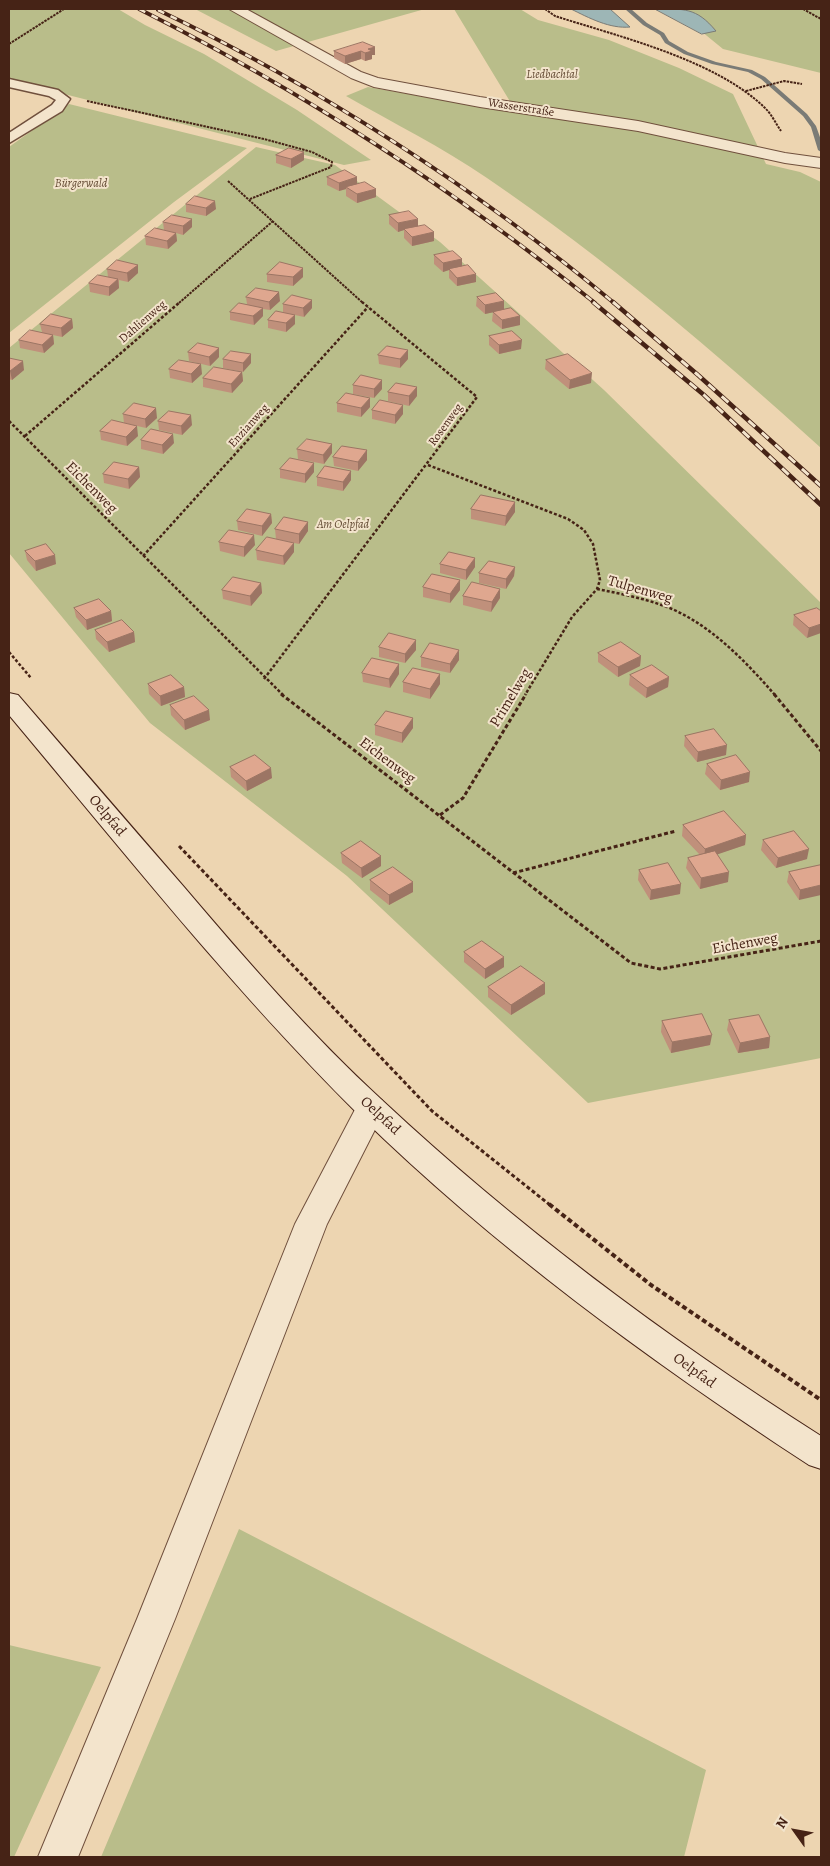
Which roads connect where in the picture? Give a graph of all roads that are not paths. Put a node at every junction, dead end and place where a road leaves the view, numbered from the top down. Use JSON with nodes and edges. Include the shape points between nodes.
{"nodes":[{"id":1,"x":236,"y":9,"type":"edge"},
{"id":2,"x":9,"y":83,"type":"edge"},
{"id":3,"x":9,"y":139,"type":"edge"},
{"id":4,"x":815,"y":162,"type":"edge"},
{"id":5,"x":9,"y":700,"type":"edge"},
{"id":6,"x":371,"y":1108,"type":"junction"},
{"id":7,"x":821,"y":1454,"type":"edge"},
{"id":8,"x":58,"y":1857,"type":"edge"}],
"edges":[{"from":1,"to":4,"type":"street","name":"Wasserstraße","via":[[374,82],[638,126]]},
{"from":2,"to":3,"type":"lane","via":[[53,93],[64,99],[57,108]]},
{"from":5,"to":6,"type":"street","name":"Oelpfad","via":[[263,998]]},
{"from":6,"to":7,"type":"street","name":"Oelpfad","via":[[486,1212],[626,1322],[726,1393]]},
{"from":6,"to":8,"type":"street","via":[[311,1224],[156,1619]]}]}
